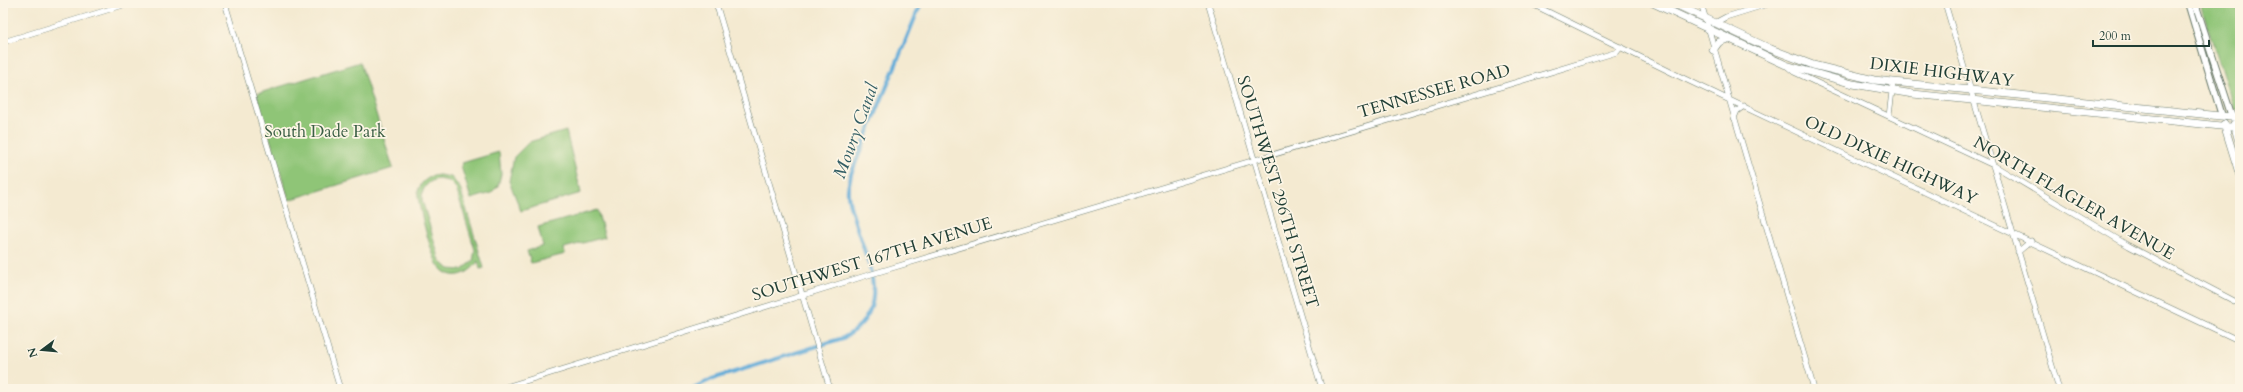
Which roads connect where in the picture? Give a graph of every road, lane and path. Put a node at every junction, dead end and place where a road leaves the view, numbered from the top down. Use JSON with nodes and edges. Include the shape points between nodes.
{"nodes":[{"id":1,"x":130,"y":3,"type":"edge"},
{"id":2,"x":225,"y":3,"type":"edge"},
{"id":3,"x":716,"y":3,"type":"edge"},
{"id":4,"x":1208,"y":3,"type":"edge"},
{"id":5,"x":1530,"y":3,"type":"edge"},
{"id":6,"x":1653,"y":3,"type":"edge"},
{"id":7,"x":1662,"y":3,"type":"edge"},
{"id":8,"x":1673,"y":3,"type":"edge"},
{"id":9,"x":1771,"y":3,"type":"edge"},
{"id":10,"x":1945,"y":3,"type":"edge"},
{"id":11,"x":2188,"y":3,"type":"edge"},
{"id":12,"x":2195,"y":3,"type":"edge"},
{"id":13,"x":1702,"y":12,"type":"edge"},
{"id":14,"x":2201,"y":22,"type":"junction"},
{"id":15,"x":1715,"y":23,"type":"junction"},
{"id":16,"x":2194,"y":24,"type":"junction"},
{"id":17,"x":1708,"y":29,"type":"junction"},
{"id":18,"x":1728,"y":39,"type":"junction"},
{"id":19,"x":3,"y":42,"type":"edge"},
{"id":20,"x":1621,"y":47,"type":"junction"},
{"id":21,"x":1713,"y":50,"type":"junction"},
{"id":22,"x":2214,"y":61,"type":"junction"},
{"id":23,"x":2206,"y":63,"type":"junction"},
{"id":24,"x":1786,"y":66,"type":"junction"},
{"id":25,"x":1893,"y":83,"type":"junction"},
{"id":26,"x":1893,"y":92,"type":"junction"},
{"id":27,"x":1971,"y":92,"type":"junction"},
{"id":28,"x":1728,"y":99,"type":"junction"},
{"id":29,"x":1974,"y":101,"type":"junction"},
{"id":30,"x":2060,"y":101,"type":"junction"},
{"id":31,"x":1744,"y":106,"type":"junction"},
{"id":32,"x":2059,"y":110,"type":"junction"},
{"id":33,"x":1889,"y":116,"type":"junction"},
{"id":34,"x":2222,"y":116,"type":"junction"},
{"id":35,"x":2232,"y":118,"type":"junction"},
{"id":36,"x":2240,"y":118,"type":"edge"},
{"id":37,"x":1734,"y":119,"type":"junction"},
{"id":38,"x":2225,"y":127,"type":"junction"},
{"id":39,"x":2237,"y":128,"type":"edge"},
{"id":40,"x":2240,"y":144,"type":"edge"},
{"id":41,"x":1254,"y":159,"type":"junction"},
{"id":42,"x":1993,"y":165,"type":"junction"},
{"id":43,"x":2240,"y":176,"type":"edge"},
{"id":44,"x":2013,"y":233,"type":"junction"},
{"id":45,"x":2031,"y":242,"type":"junction"},
{"id":46,"x":2018,"y":252,"type":"junction"},
{"id":47,"x":801,"y":295,"type":"junction"},
{"id":48,"x":2240,"y":304,"type":"edge"},
{"id":49,"x":2240,"y":341,"type":"edge"},
{"id":50,"x":340,"y":389,"type":"edge"},
{"id":51,"x":499,"y":389,"type":"edge"},
{"id":52,"x":830,"y":389,"type":"edge"},
{"id":53,"x":1322,"y":389,"type":"edge"},
{"id":54,"x":1814,"y":389,"type":"edge"},
{"id":55,"x":2059,"y":389,"type":"edge"}],
"edges":[{"from":1,"to":19,"type":"street"},
{"from":2,"to":50,"type":"street"},
{"from":3,"to":47,"type":"street"},
{"from":4,"to":41,"type":"street","name":"SOUTHWEST 296TH STREET"},
{"from":5,"to":20,"type":"street","name":"OLD DIXIE HIGHWAY"},
{"from":6,"to":17,"type":"highway"},
{"from":7,"to":13,"type":"highway","via":[[1691,16]]},
{"from":8,"to":13,"type":"highway","name":"DIXIE HIGHWAY"},
{"from":9,"to":15,"type":"street"},
{"from":10,"to":27,"type":"street"},
{"from":11,"to":16,"type":"main road"},
{"from":12,"to":14,"type":"main road"},
{"from":13,"to":15,"type":"highway","name":"DIXIE HIGHWAY"},
{"from":13,"to":17,"type":"street"},
{"from":14,"to":16,"type":"main road"},
{"from":14,"to":22,"type":"main road"},
{"from":15,"to":17,"type":"street"},
{"from":15,"to":25,"type":"highway","name":"DIXIE HIGHWAY","via":[[1771,50],[1807,63],[1853,76]]},
{"from":16,"to":23,"type":"main road"},
{"from":17,"to":18,"type":"highway"},
{"from":17,"to":21,"type":"street"},
{"from":18,"to":21,"type":"highway","via":[[1719,42]]},
{"from":18,"to":24,"type":"highway"},
{"from":20,"to":28,"type":"street","name":"OLD DIXIE HIGHWAY"},
{"from":20,"to":41,"type":"street","name":"TENNESSEE ROAD","via":[[1617,52],[1552,72]]},
{"from":21,"to":28,"type":"street"},
{"from":22,"to":23,"type":"main road"},
{"from":22,"to":35,"type":"main road"},
{"from":23,"to":34,"type":"main road"},
{"from":24,"to":26,"type":"highway"},
{"from":24,"to":33,"type":"street","name":"NORTH FLAGLER AVENUE"},
{"from":25,"to":26,"type":"street"},
{"from":25,"to":27,"type":"highway","name":"DIXIE HIGHWAY"},
{"from":26,"to":29,"type":"highway"},
{"from":26,"to":33,"type":"street"},
{"from":27,"to":29,"type":"street"},
{"from":27,"to":30,"type":"highway","name":"DIXIE HIGHWAY"},
{"from":28,"to":31,"type":"street","name":"OLD DIXIE HIGHWAY"},
{"from":28,"to":37,"type":"street"},
{"from":29,"to":32,"type":"highway"},
{"from":29,"to":42,"type":"street"},
{"from":30,"to":32,"type":"highway"},
{"from":30,"to":34,"type":"highway","name":"DIXIE HIGHWAY"},
{"from":31,"to":37,"type":"street","via":[[1737,111]]},
{"from":31,"to":44,"type":"street","name":"OLD DIXIE HIGHWAY"},
{"from":32,"to":38,"type":"highway"},
{"from":33,"to":42,"type":"street","name":"NORTH FLAGLER AVENUE"},
{"from":34,"to":35,"type":"highway","name":"DIXIE HIGHWAY"},
{"from":34,"to":38,"type":"highway"},
{"from":35,"to":36,"type":"highway","name":"DIXIE HIGHWAY"},
{"from":35,"to":39,"type":"highway"},
{"from":37,"to":54,"type":"street"},
{"from":38,"to":39,"type":"highway"},
{"from":38,"to":43,"type":"highway"},
{"from":39,"to":40,"type":"highway"},
{"from":41,"to":47,"type":"street","name":"SOUTHWEST 167TH AVENUE"},
{"from":41,"to":53,"type":"street","name":"SOUTHWEST 296TH STREET"},
{"from":42,"to":44,"type":"street"},
{"from":42,"to":48,"type":"street","name":"NORTH FLAGLER AVENUE","via":[[2129,246]]},
{"from":44,"to":45,"type":"street","name":"OLD DIXIE HIGHWAY"},
{"from":44,"to":46,"type":"street"},
{"from":45,"to":46,"type":"street"},
{"from":45,"to":49,"type":"street","name":"OLD DIXIE HIGHWAY"},
{"from":46,"to":55,"type":"street"},
{"from":47,"to":51,"type":"street","name":"SOUTHWEST 167TH AVENUE"},
{"from":47,"to":52,"type":"street"}]}
